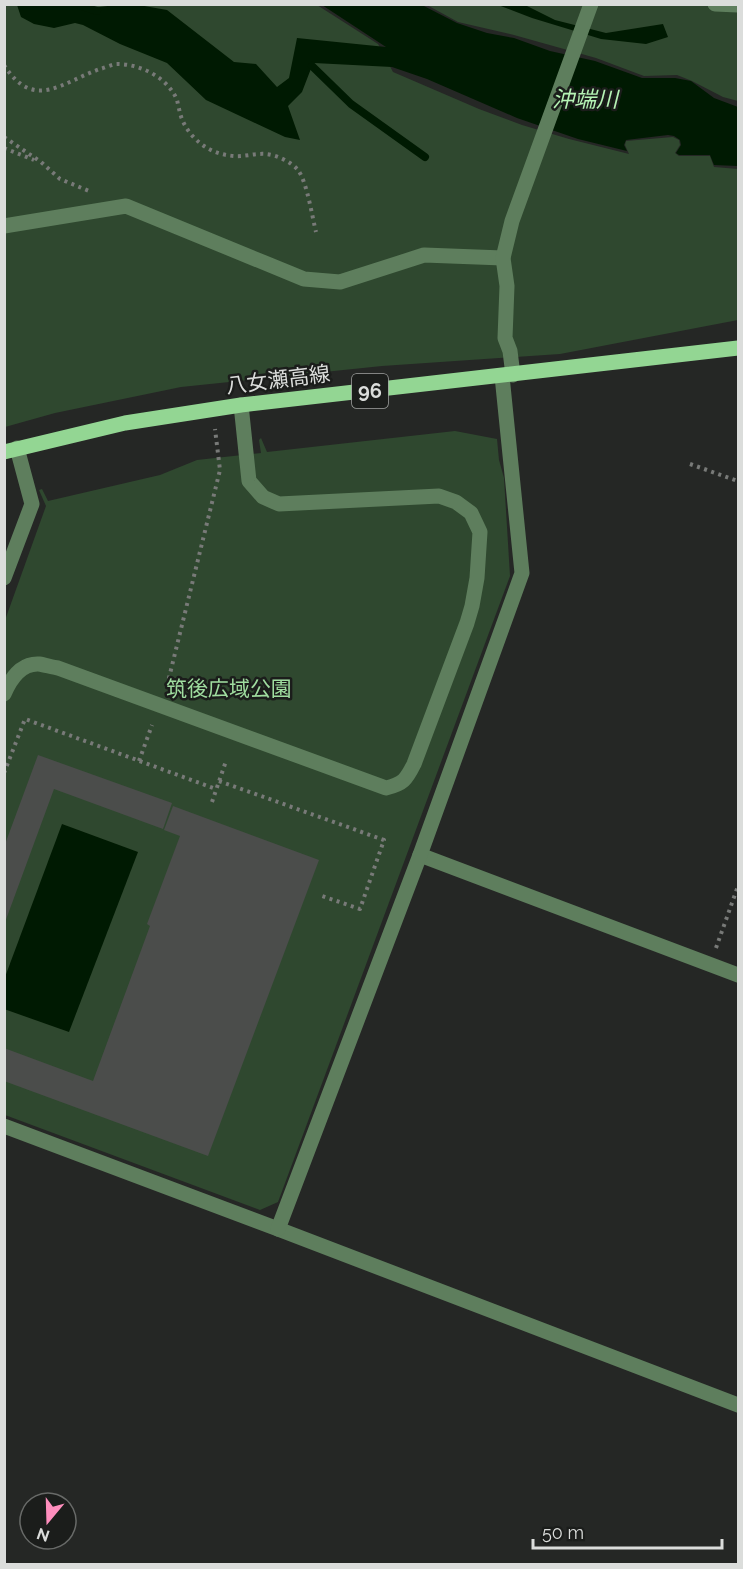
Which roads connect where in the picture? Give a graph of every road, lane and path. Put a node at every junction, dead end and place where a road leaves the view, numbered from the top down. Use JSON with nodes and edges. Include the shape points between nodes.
{"nodes":[{"id":1,"x":591,"y":4,"type":"edge"},
{"id":2,"x":715,"y":4,"type":"edge"},
{"id":3,"x":738,"y":5,"type":"edge"},
{"id":4,"x":4,"y":65,"type":"edge"},
{"id":5,"x":4,"y":137,"type":"edge"},
{"id":6,"x":4,"y":148,"type":"edge"},
{"id":7,"x":40,"y":162,"type":"junction"},
{"id":8,"x":93,"y":192,"type":"dead end"},
{"id":9,"x":4,"y":226,"type":"edge"},
{"id":10,"x":316,"y":232,"type":"dead end"},
{"id":11,"x":503,"y":258,"type":"junction"},
{"id":12,"x":738,"y":348,"type":"edge"},
{"id":13,"x":508,"y":375,"type":"junction"},
{"id":14,"x":242,"y":405,"type":"junction"},
{"id":15,"x":215,"y":429,"type":"dead end"},
{"id":16,"x":11,"y":450,"type":"edge"},
{"id":17,"x":690,"y":464,"type":"dead end"},
{"id":18,"x":738,"y":482,"type":"edge"},
{"id":19,"x":4,"y":578,"type":"edge"},
{"id":20,"x":166,"y":690,"type":"dead end"},
{"id":21,"x":4,"y":694,"type":"edge"},
{"id":22,"x":152,"y":724,"type":"dead end"},
{"id":23,"x":139,"y":761,"type":"junction"},
{"id":24,"x":226,"y":761,"type":"dead end"},
{"id":25,"x":4,"y":773,"type":"edge"},
{"id":26,"x":219,"y":782,"type":"junction"},
{"id":27,"x":216,"y":789,"type":"junction"},
{"id":28,"x":212,"y":802,"type":"dead end"},
{"id":29,"x":420,"y":855,"type":"junction"},
{"id":30,"x":738,"y":886,"type":"edge"},
{"id":31,"x":322,"y":896,"type":"dead end"},
{"id":32,"x":710,"y":965,"type":"junction"},
{"id":33,"x":738,"y":975,"type":"edge"},
{"id":34,"x":4,"y":1126,"type":"edge"},
{"id":35,"x":278,"y":1228,"type":"junction"},
{"id":36,"x":738,"y":1405,"type":"edge"}],
"edges":[{"from":1,"to":11,"type":"street","via":[[512,221]]},
{"from":2,"to":3,"type":"street"},
{"from":4,"to":10,"type":"path","via":[[12,77],[38,91],[116,64],[142,68],[159,77],[171,89],[187,129],[211,151],[233,156],[267,154],[298,170]]},
{"from":5,"to":7,"type":"path"},
{"from":6,"to":7,"type":"path"},
{"from":7,"to":8,"type":"path","via":[[60,179]]},
{"from":9,"to":11,"type":"street","via":[[126,206],[304,279],[339,282],[424,255]]},
{"from":11,"to":13,"type":"street","via":[[507,286],[505,338],[510,351]]},
{"from":12,"to":13,"type":"main road","name":"八女瀬高線","number":"96"},
{"from":13,"to":14,"type":"main road","name":"八女瀬高線","number":"96"},
{"from":13,"to":29,"type":"street","via":[[522,573]]},
{"from":14,"to":16,"type":"main road","name":"八女瀬高線","number":"96","via":[[125,423]]},
{"from":14,"to":21,"type":"street","via":[[249,482],[263,497],[279,504],[439,496],[471,513],[480,532],[472,606],[407,778],[386,788],[58,668],[36,664],[23,668],[9,682]]},
{"from":15,"to":20,"type":"path","via":[[220,470]]},
{"from":16,"to":19,"type":"street","via":[[32,504]]},
{"from":17,"to":18,"type":"path"},
{"from":22,"to":23,"type":"path"},
{"from":23,"to":25,"type":"path","via":[[25,719]]},
{"from":23,"to":27,"type":"path"},
{"from":24,"to":26,"type":"path"},
{"from":26,"to":27,"type":"path"},
{"from":26,"to":31,"type":"path","via":[[384,840],[360,909]]},
{"from":27,"to":28,"type":"path"},
{"from":29,"to":32,"type":"street"},
{"from":29,"to":35,"type":"street"},
{"from":30,"to":32,"type":"path"},
{"from":32,"to":33,"type":"street"},
{"from":34,"to":35,"type":"street"},
{"from":35,"to":36,"type":"street"}]}
